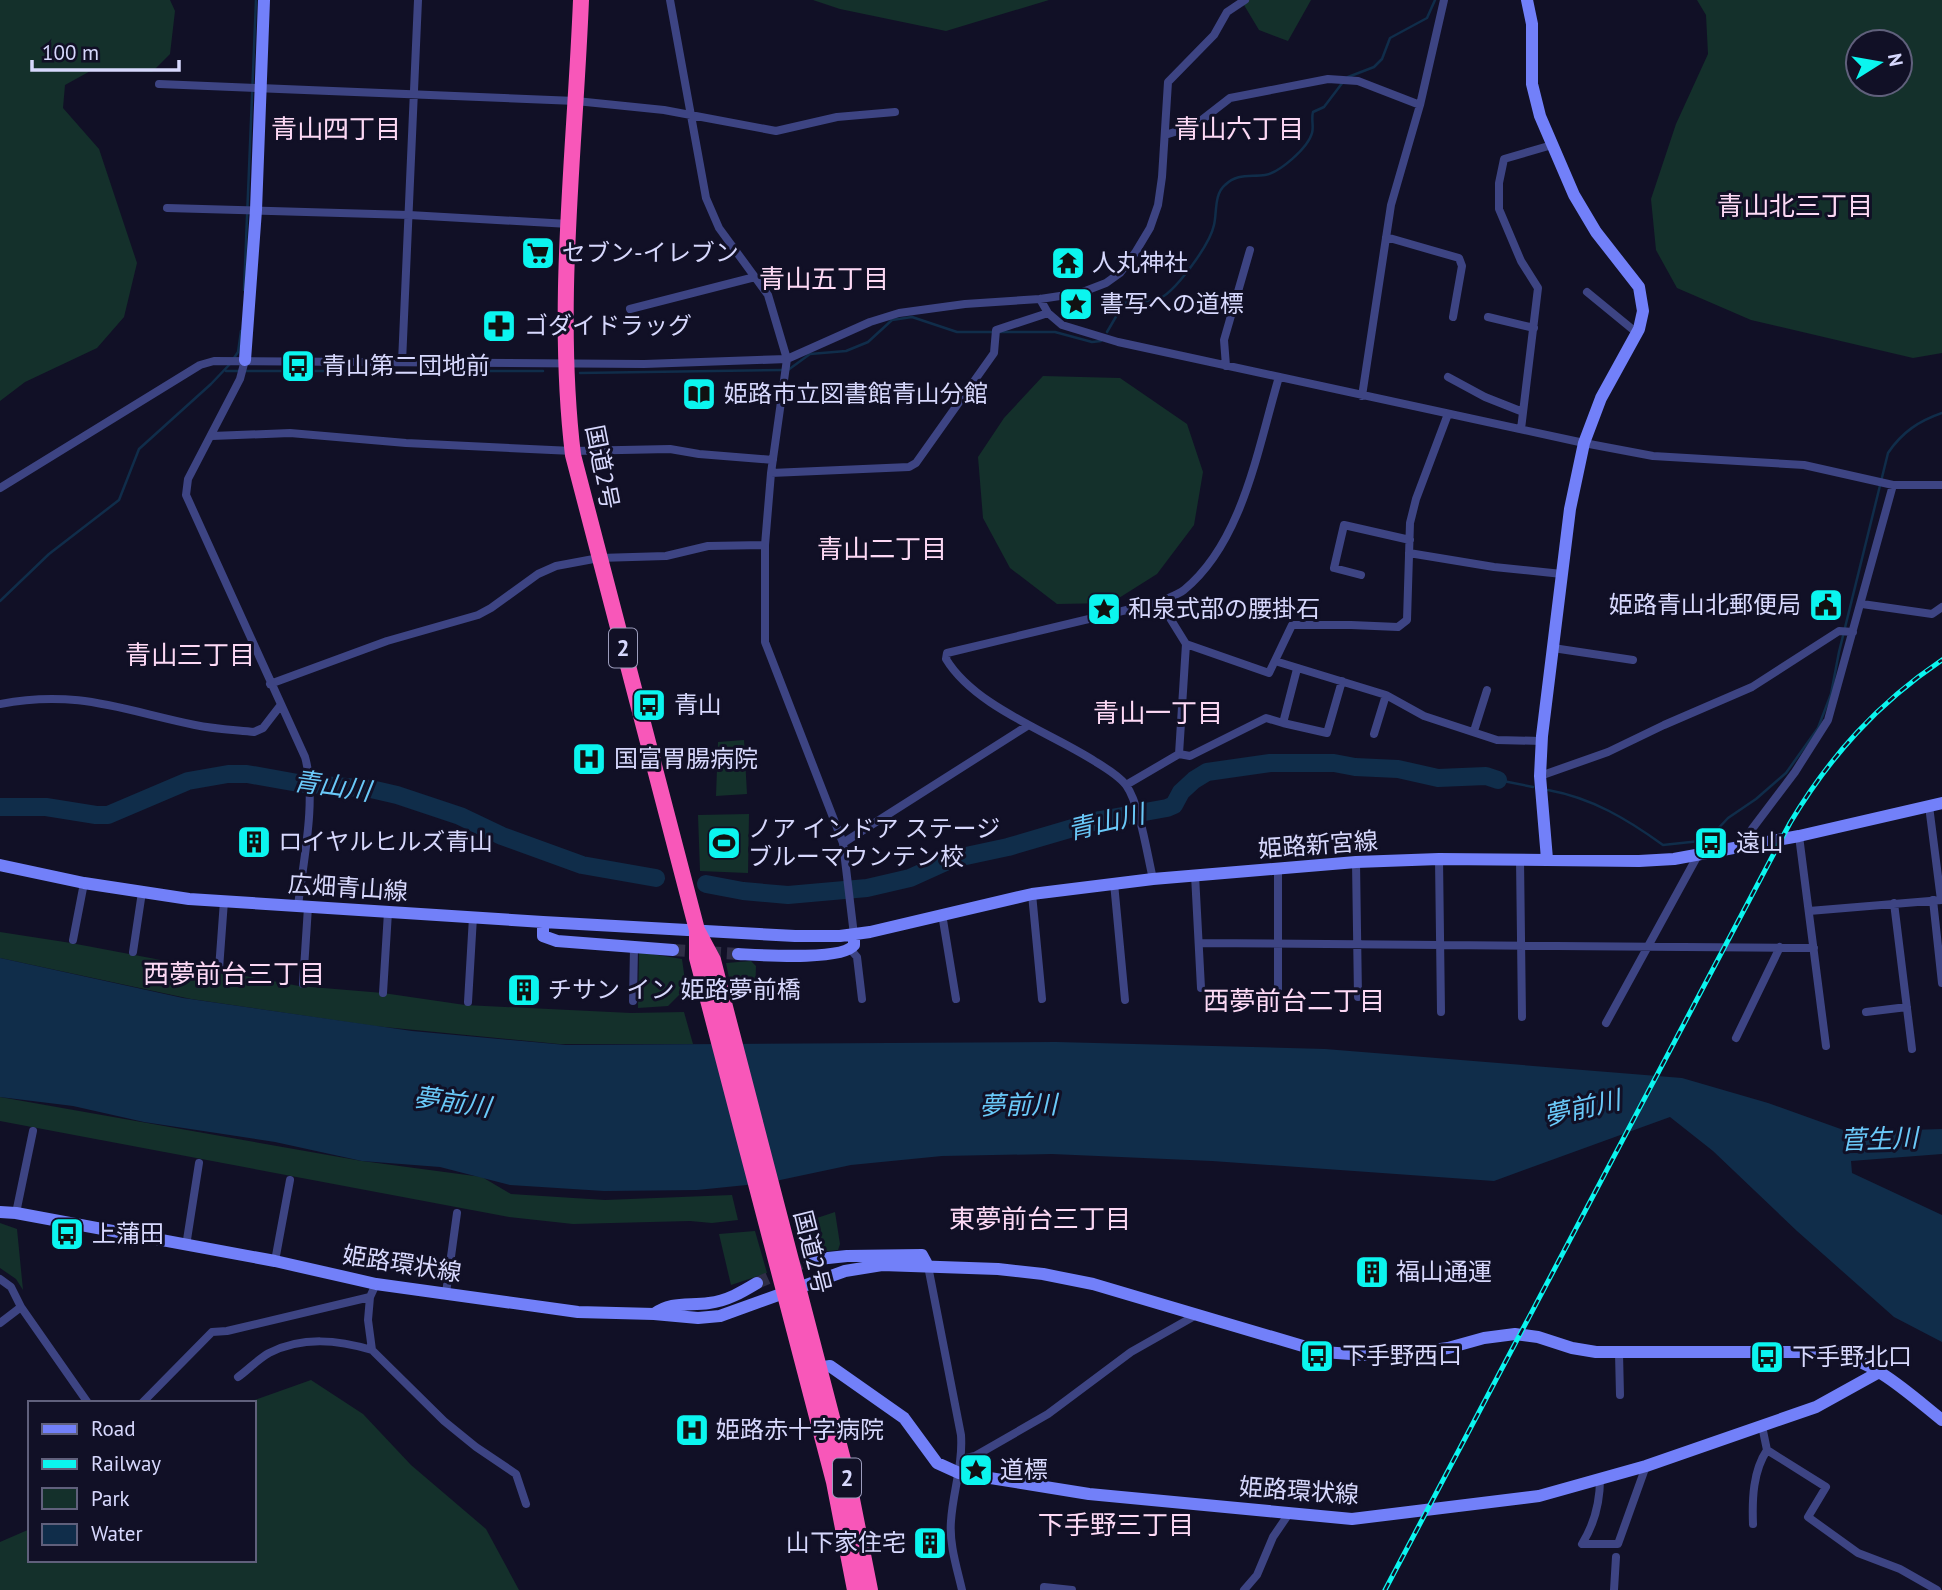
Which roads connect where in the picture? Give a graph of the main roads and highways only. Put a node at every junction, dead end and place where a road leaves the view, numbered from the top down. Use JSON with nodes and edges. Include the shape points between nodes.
{"nodes":[{"id":1,"x":264,"y":0,"type":"edge"},
{"id":2,"x":581,"y":0,"type":"edge"},
{"id":3,"x":1527,"y":0,"type":"edge"},
{"id":4,"x":244,"y":360,"type":"road end"},
{"id":5,"x":1942,"y":803,"type":"edge"},
{"id":6,"x":1547,"y":859,"type":"junction"},
{"id":7,"x":0,"y":864,"type":"edge"},
{"id":8,"x":543,"y":922,"type":"junction"},
{"id":9,"x":697,"y":930,"type":"junction"},
{"id":10,"x":854,"y":935,"type":"junction"},
{"id":11,"x":673,"y":950,"type":"tunnel mouth"},
{"id":12,"x":738,"y":954,"type":"tunnel mouth"},
{"id":13,"x":0,"y":1212,"type":"edge"},
{"id":14,"x":809,"y":1260,"type":"tunnel mouth"},
{"id":15,"x":928,"y":1266,"type":"junction"},
{"id":16,"x":757,"y":1283,"type":"tunnel mouth"},
{"id":17,"x":791,"y":1291,"type":"junction"},
{"id":18,"x":654,"y":1314,"type":"junction"},
{"id":19,"x":818,"y":1368,"type":"junction"},
{"id":20,"x":1881,"y":1371,"type":"junction"},
{"id":21,"x":1942,"y":1420,"type":"edge"},
{"id":22,"x":855,"y":1590,"type":"edge"},
{"id":23,"x":870,"y":1590,"type":"edge"}],
"edges":[{"from":1,"to":4,"type":"main road","via":[[254,87],[256,210]]},
{"from":2,"to":9,"type":"highway","name":"国道2号","number":"2","via":[[565,363],[573,451]]},
{"from":3,"to":6,"type":"main road","via":[[1532,24],[1532,84],[1540,116],[1574,194],[1596,232],[1639,287],[1643,311],[1584,443],[1570,509],[1542,741]]},
{"from":5,"to":6,"type":"main road","name":"姫路新宮線","via":[[1698,855],[1639,861]]},
{"from":6,"to":10,"type":"main road","name":"姫路新宮線","via":[[1356,862],[1114,883],[1032,894]]},
{"from":7,"to":8,"type":"main road","name":"広畑青山線","via":[[84,883],[224,901]]},
{"from":8,"to":9,"type":"main road","name":"広畑青山線"},
{"from":8,"to":11,"type":"main road","via":[[543,936],[557,941]]},
{"from":9,"to":10,"type":"main road","name":"姫路新宮線"},
{"from":9,"to":17,"type":"highway","name":"国道2号","number":"2","via":[[713,960],[716,1003]]},
{"from":10,"to":12,"type":"main road","via":[[851,950],[817,956]]},
{"from":13,"to":18,"type":"main road","name":"姫路環状線","via":[[376,1284],[578,1312]]},
{"from":14,"to":15,"type":"main road","via":[[922,1255]]},
{"from":15,"to":17,"type":"main road","name":"姫路環状線","via":[[882,1265],[845,1271]]},
{"from":15,"to":20,"type":"main road","via":[[998,1269],[1093,1284],[1304,1348],[1343,1354],[1412,1353],[1515,1334],[1619,1353],[1831,1352]]},
{"from":16,"to":18,"type":"main road","via":[[735,1297],[676,1304]]},
{"from":17,"to":18,"type":"main road","name":"姫路環状線","via":[[720,1316]]},
{"from":17,"to":19,"type":"highway","name":"国道2号","number":"2"},
{"from":17,"to":22,"type":"highway","name":"国道2号","number":"2"},
{"from":19,"to":20,"type":"main road","name":"姫路環状線","via":[[830,1366],[904,1418],[937,1463],[959,1474],[1089,1494],[1352,1519],[1539,1496],[1600,1479],[1816,1407]]},
{"from":19,"to":23,"type":"highway","name":"国道2号","number":"2"},
{"from":20,"to":21,"type":"main road"}]}
